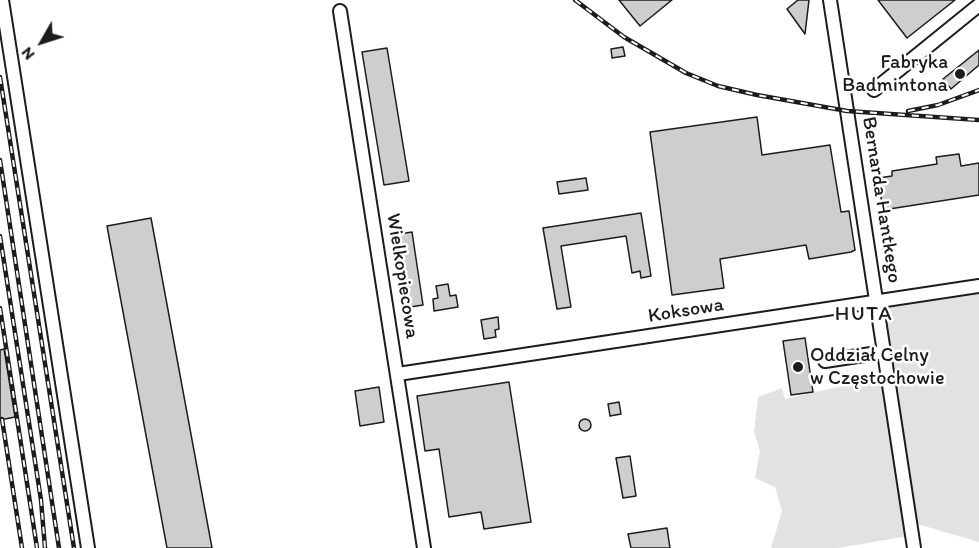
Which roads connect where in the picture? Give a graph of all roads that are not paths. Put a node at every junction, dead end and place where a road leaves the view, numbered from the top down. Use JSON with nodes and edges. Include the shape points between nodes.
{"nodes":[{"id":1,"x":2,"y":0,"type":"edge"},
{"id":2,"x":830,"y":0,"type":"edge"},
{"id":3,"x":979,"y":5,"type":"edge"},
{"id":4,"x":340,"y":11,"type":"dead end"},
{"id":5,"x":874,"y":90,"type":"dead end"},
{"id":6,"x":979,"y":286,"type":"edge"},
{"id":7,"x":877,"y":302,"type":"junction"},
{"id":8,"x":884,"y":352,"type":"junction"},
{"id":9,"x":825,"y":361,"type":"dead end"},
{"id":10,"x":398,"y":374,"type":"junction"},
{"id":11,"x":88,"y":548,"type":"edge"},
{"id":12,"x":424,"y":548,"type":"edge"},
{"id":13,"x":914,"y":548,"type":"edge"}],
"edges":[{"from":1,"to":11,"type":"street"},
{"from":2,"to":7,"type":"street","name":"Bernarda Hantkego"},
{"from":3,"to":5,"type":"street"},
{"from":4,"to":10,"type":"street","name":"Wielkopiecowa"},
{"from":6,"to":7,"type":"street","name":"Koksowa"},
{"from":7,"to":8,"type":"street","name":"Bernarda Hantkego"},
{"from":7,"to":10,"type":"street","name":"Koksowa"},
{"from":8,"to":9,"type":"street"},
{"from":8,"to":13,"type":"street","name":"Bernarda Hantkego"},
{"from":10,"to":12,"type":"street","name":"Wielkopiecowa"}]}
